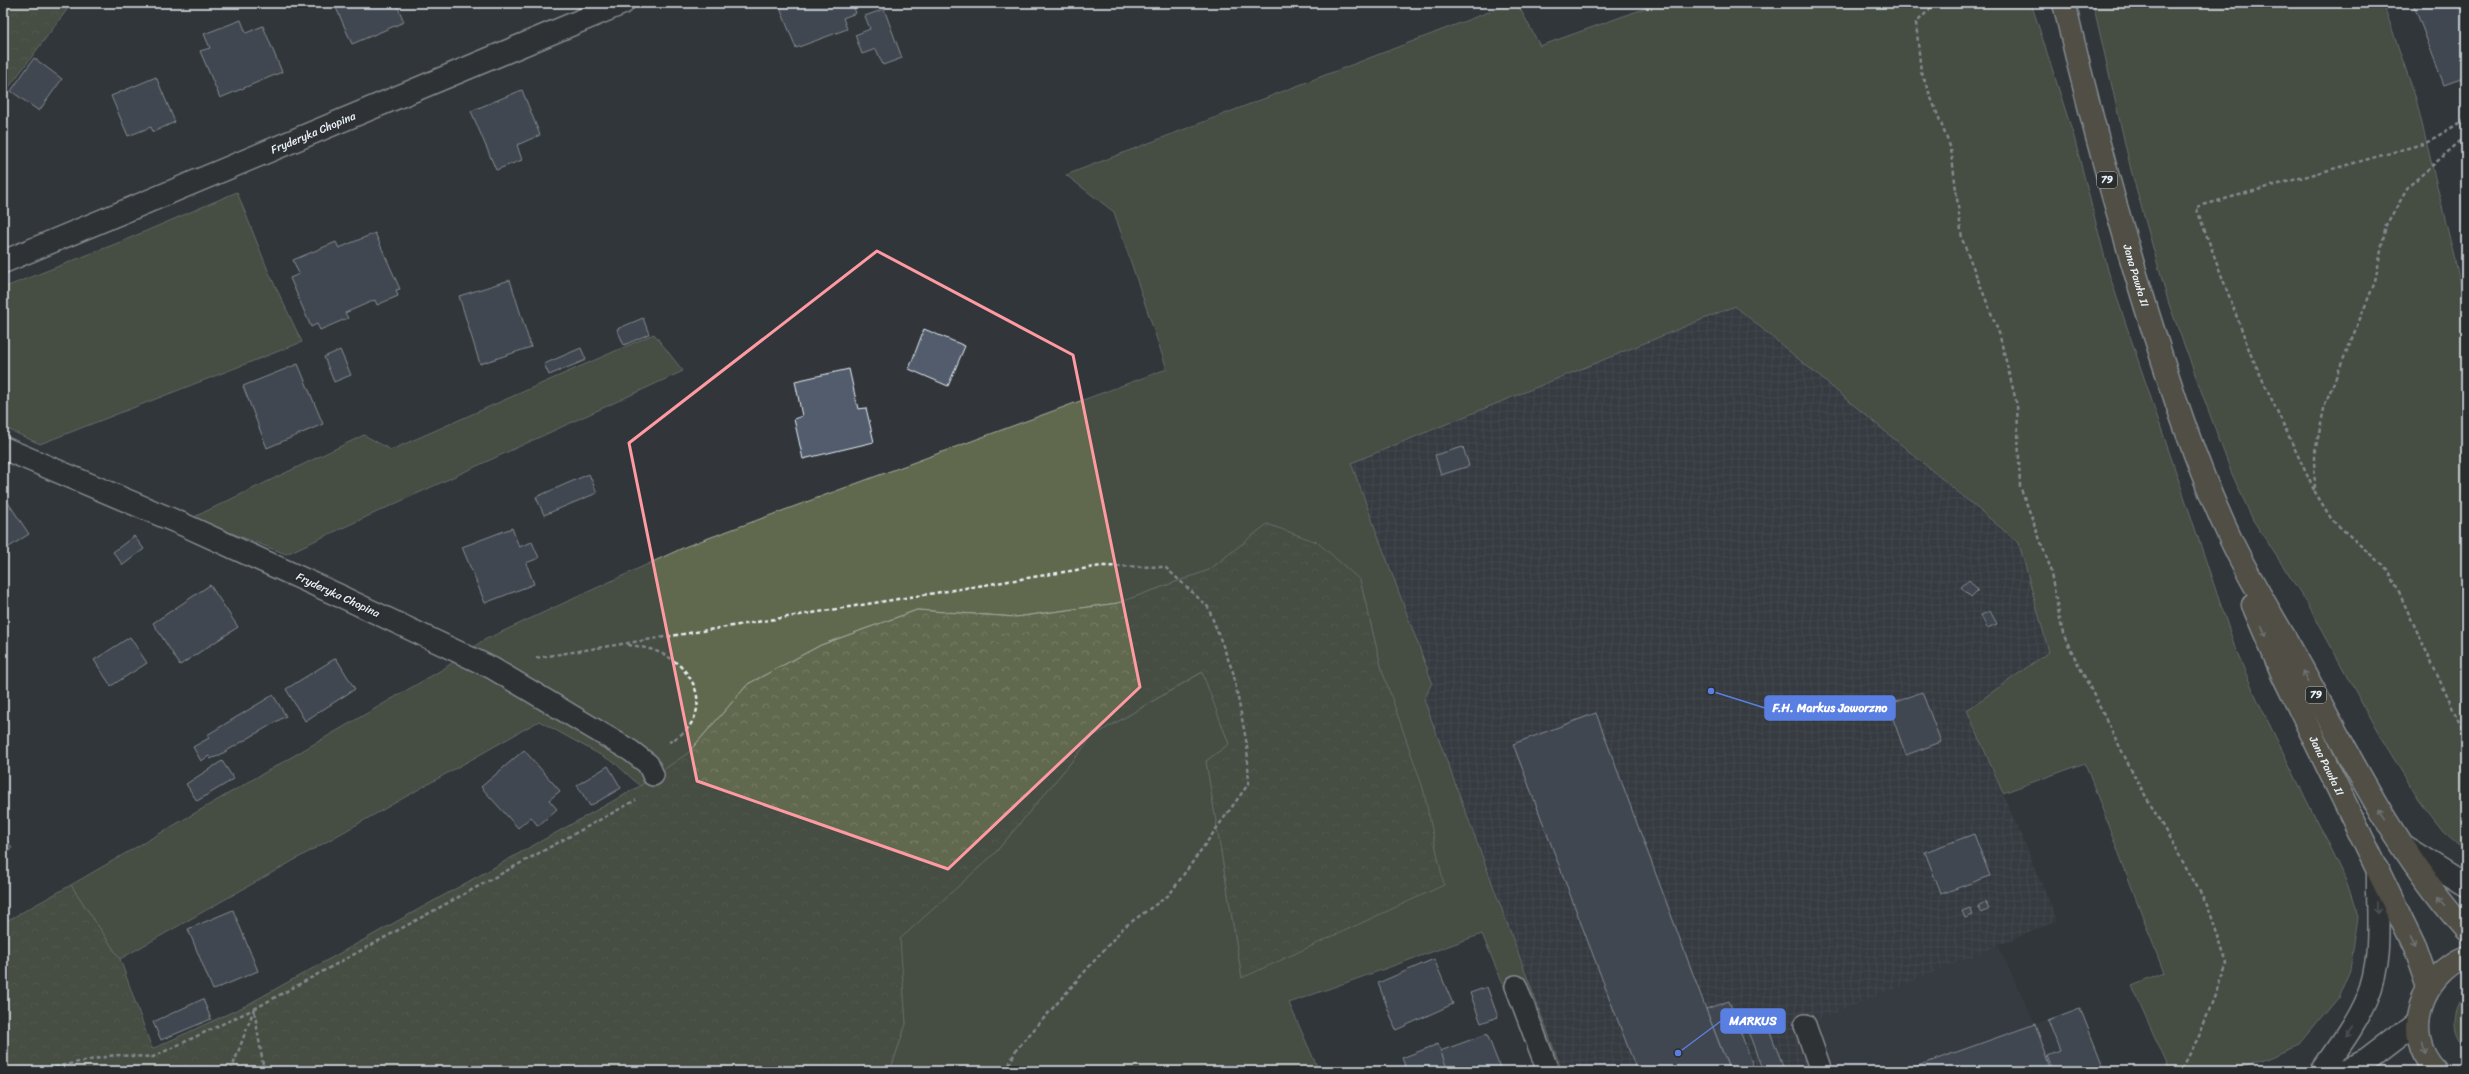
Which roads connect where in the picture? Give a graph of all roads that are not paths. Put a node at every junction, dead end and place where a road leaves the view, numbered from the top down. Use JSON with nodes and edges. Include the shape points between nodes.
{"nodes":[{"id":1,"x":623,"y":3,"type":"edge"},
{"id":2,"x":2064,"y":3,"type":"edge"},
{"id":3,"x":3,"y":262,"type":"edge"},
{"id":4,"x":3,"y":448,"type":"edge"},
{"id":5,"x":2232,"y":542,"type":"junction"},
{"id":6,"x":340,"y":596,"type":"joint"},
{"id":7,"x":653,"y":774,"type":"road end"},
{"id":8,"x":2405,"y":847,"type":"junction"},
{"id":9,"x":2378,"y":869,"type":"junction"},
{"id":10,"x":2466,"y":884,"type":"edge"},
{"id":11,"x":2466,"y":930,"type":"edge"},
{"id":12,"x":2466,"y":957,"type":"edge"},
{"id":13,"x":1516,"y":986,"type":"dead end"},
{"id":14,"x":2429,"y":987,"type":"junction"},
{"id":15,"x":2418,"y":1021,"type":"junction"},
{"id":16,"x":1805,"y":1025,"type":"dead end"},
{"id":17,"x":1548,"y":1071,"type":"edge"},
{"id":18,"x":1821,"y":1071,"type":"edge"},
{"id":19,"x":2322,"y":1071,"type":"edge"},
{"id":20,"x":2346,"y":1071,"type":"edge"},
{"id":21,"x":2436,"y":1071,"type":"edge"}],
"edges":[{"from":1,"to":3,"type":"street","name":"Fryderyka Chopina"},
{"from":2,"to":5,"type":"main road","name":"Jana Pawła II","number":"79","via":[[2088,108],[2119,222],[2185,427]]},
{"from":4,"to":6,"type":"street","name":"Fryderyka Chopina","via":[[175,521]]},
{"from":8,"to":5,"type":"main road","name":"Jana Pawła II","number":"79","one_way":true,"via":[[2358,772]]},
{"from":5,"to":9,"type":"main road","name":"Jana Pawła II","number":"79","one_way":true,"via":[[2246,588],[2282,673]]},
{"from":6,"to":7,"type":"lane","name":"Fryderyka Chopina","via":[[492,668],[632,751],[648,764]]},
{"from":8,"to":10,"type":"street"},
{"from":11,"to":8,"type":"main road","name":"Jana Pawła II","one_way":true},
{"from":9,"to":14,"type":"main road","name":"Jana Pawła II","one_way":true,"via":[[2415,946]]},
{"from":9,"to":19,"type":"street","one_way":true,"via":[[2379,946],[2374,978],[2357,1018]]},
{"from":12,"to":14,"type":"main road","via":[[2444,970]]},
{"from":13,"to":17,"type":"lane"},
{"from":14,"to":15,"type":"main road"},
{"from":15,"to":20,"type":"street","via":[[2384,1048]]},
{"from":15,"to":21,"type":"main road","one_way":true,"via":[[2425,1055]]},
{"from":16,"to":18,"type":"lane"}]}
